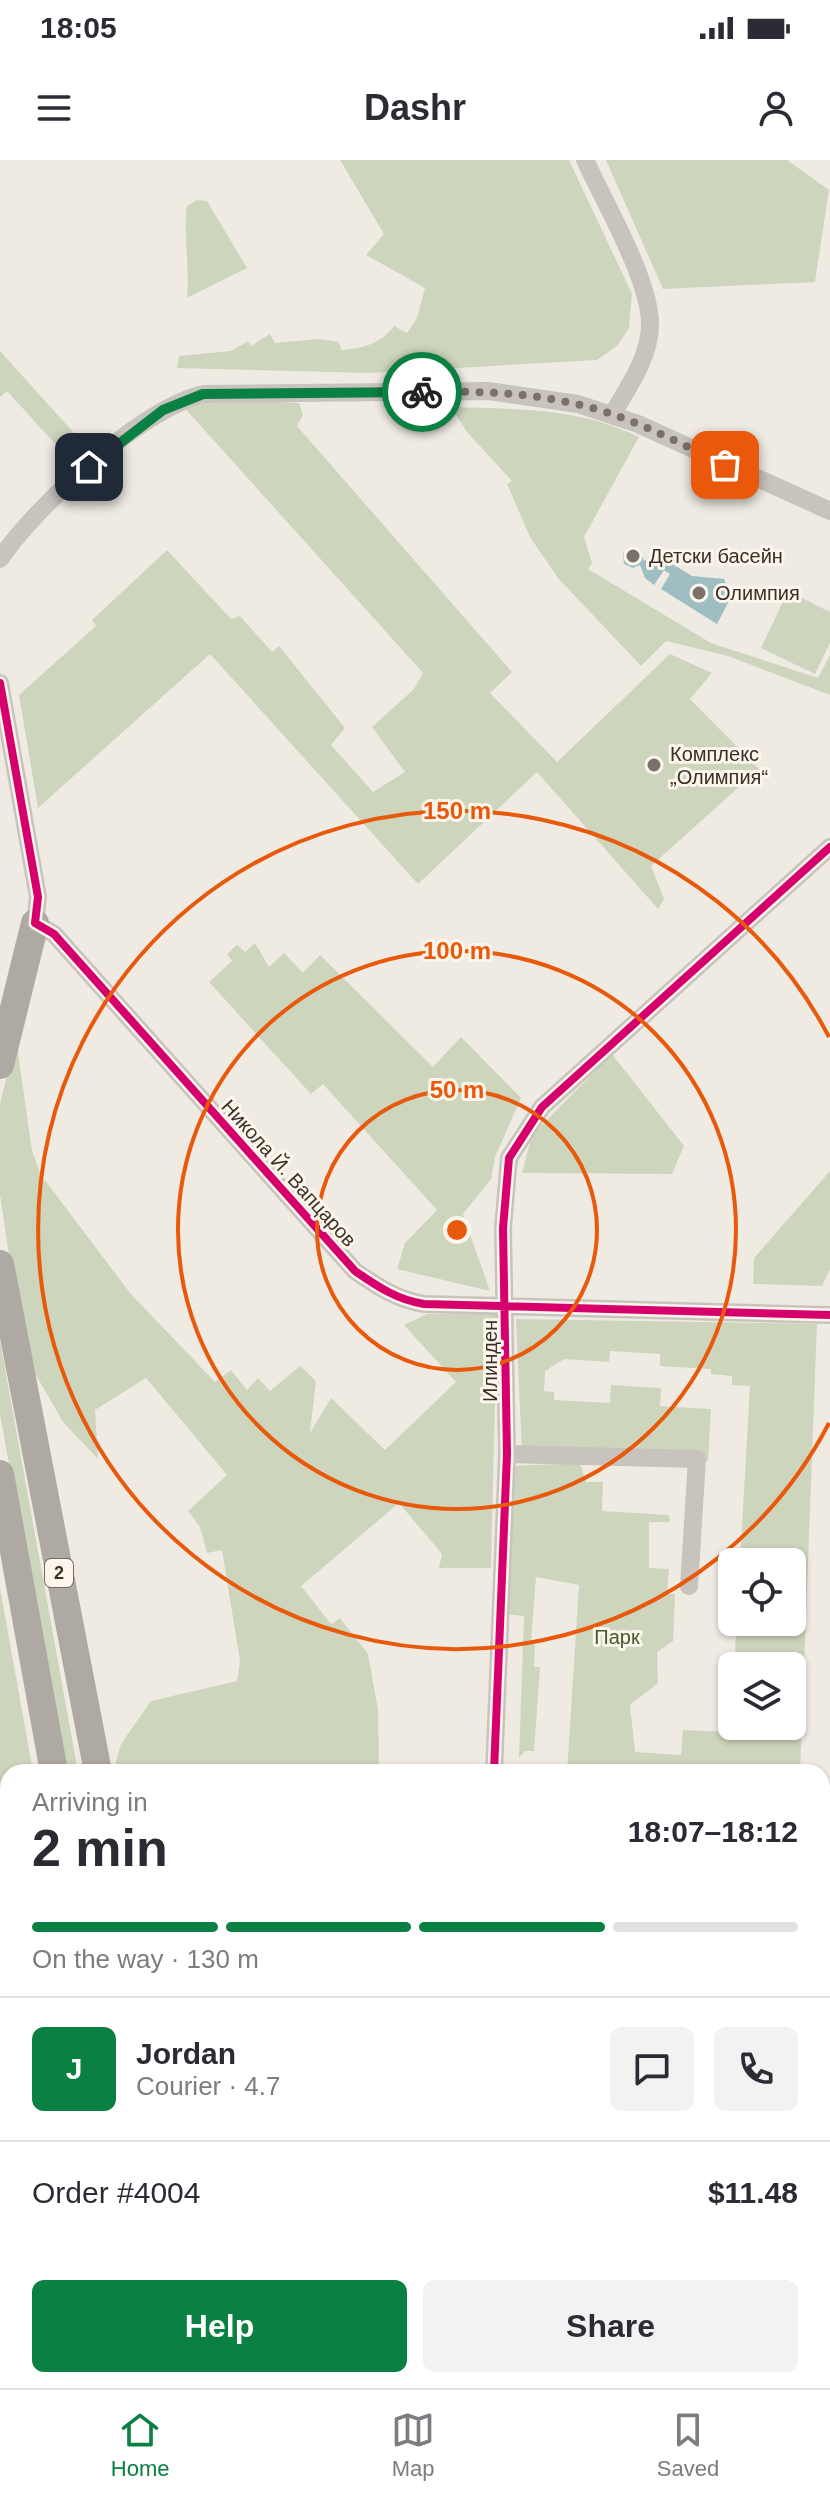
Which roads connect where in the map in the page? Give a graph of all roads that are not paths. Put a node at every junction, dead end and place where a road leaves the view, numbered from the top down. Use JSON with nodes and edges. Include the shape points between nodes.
{"nodes":[{"id":1,"x":585,"y":160,"type":"edge"},
{"id":2,"x":612,"y":415,"type":"junction"},
{"id":3,"x":830,"y":511,"type":"edge"},
{"id":4,"x":0,"y":559,"type":"edge"},
{"id":5,"x":0,"y":683,"type":"edge"},
{"id":6,"x":830,"y":847,"type":"edge"},
{"id":7,"x":35,"y":923,"type":"junction"},
{"id":8,"x":2,"y":1048,"type":"edge"},
{"id":9,"x":0,"y":1264,"type":"edge"},
{"id":10,"x":506,"y":1308,"type":"junction"},
{"id":11,"x":830,"y":1315,"type":"edge"},
{"id":12,"x":507,"y":1454,"type":"junction"},
{"id":13,"x":0,"y":1474,"type":"edge"},
{"id":14,"x":689,"y":1586,"type":"dead end"},
{"id":15,"x":53,"y":1764,"type":"edge"},
{"id":16,"x":96,"y":1764,"type":"edge"},
{"id":17,"x":494,"y":1764,"type":"edge"}],
"edges":[{"from":1,"to":2,"type":"street","via":[[646,293],[651,326],[643,357]]},
{"from":2,"to":3,"type":"street"},
{"from":2,"to":4,"type":"street","via":[[578,404],[488,391],[203,394],[163,410],[132,431],[44,508]]},
{"from":5,"to":7,"type":"street","via":[[38,897]]},
{"from":6,"to":10,"type":"street","name":"Илинден","via":[[542,1107],[509,1158],[503,1228]]},
{"from":7,"to":8,"type":"highway"},
{"from":7,"to":10,"type":"street","name":"Никола Й. Вапцаров","via":[[54,934],[355,1271],[408,1302]]},
{"from":9,"to":16,"type":"highway","number":"2"},
{"from":10,"to":11,"type":"street","name":"Никола Й. Вапцаров"},
{"from":10,"to":12,"type":"street","name":"Илинден"},
{"from":12,"to":14,"type":"street","via":[[697,1459]]},
{"from":12,"to":17,"type":"street","name":"Илинден"},
{"from":13,"to":15,"type":"highway","number":"2"}]}
